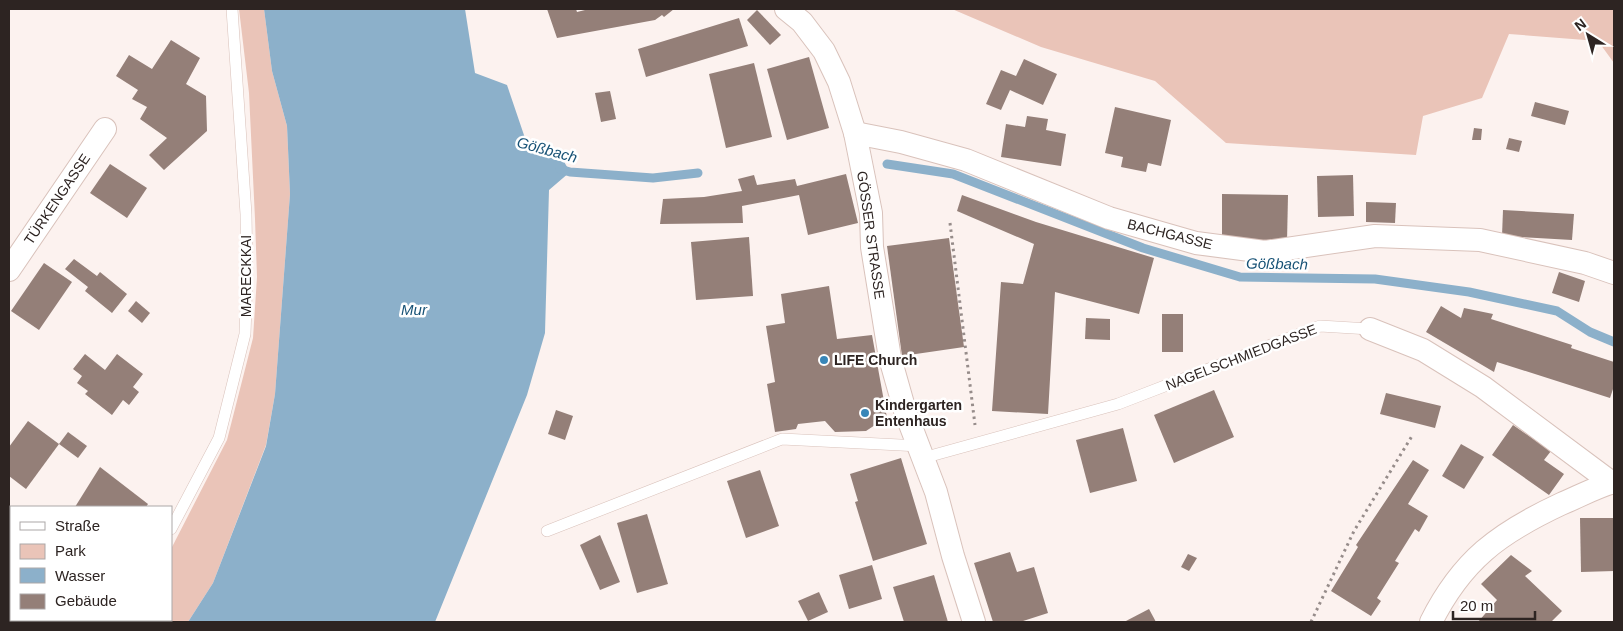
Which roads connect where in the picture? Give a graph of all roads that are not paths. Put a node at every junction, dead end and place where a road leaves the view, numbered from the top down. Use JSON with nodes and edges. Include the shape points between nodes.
{"nodes":[{"id":1,"x":232,"y":9,"type":"edge"},
{"id":2,"x":786,"y":9,"type":"edge"},
{"id":3,"x":105,"y":129,"type":"dead end"},
{"id":4,"x":857,"y":140,"type":"junction"},
{"id":5,"x":9,"y":270,"type":"edge"},
{"id":6,"x":1614,"y":273,"type":"edge"},
{"id":7,"x":1370,"y":329,"type":"joint"},
{"id":8,"x":921,"y":452,"type":"junction"},
{"id":9,"x":1613,"y":482,"type":"edge"},
{"id":10,"x":172,"y":527,"type":"edge"},
{"id":11,"x":547,"y":531,"type":"dead end"},
{"id":12,"x":974,"y":622,"type":"edge"},
{"id":13,"x":1431,"y":622,"type":"edge"}],
"edges":[{"from":1,"to":10,"type":"lane","name":"MARECKKAI","via":[[246,214],[245,334],[219,438]]},
{"from":2,"to":4,"type":"street","name":"GÖSSER STRASSE","via":[[802,22],[824,51],[839,82]]},
{"from":3,"to":5,"type":"street","name":"TÜRKENGASSE"},
{"from":4,"to":6,"type":"street","name":"BACHGASSE","via":[[901,142],[966,160],[1109,218],[1196,243],[1265,252],[1375,236],[1480,240],[1585,263]]},
{"from":4,"to":8,"type":"street","name":"GÖSSER STRASSE","via":[[871,213],[872,247],[890,358]]},
{"from":7,"to":8,"type":"lane","name":"NAGELSCHMIEDGASSE","via":[[1320,326],[1118,404],[975,443]]},
{"from":7,"to":9,"type":"street","name":"NAGELSCHMIEDGASSE","via":[[1423,350],[1483,387]]},
{"from":8,"to":11,"type":"lane","via":[[782,439]]},
{"from":8,"to":12,"type":"street","name":"GÖSSER STRASSE"},
{"from":9,"to":13,"type":"street","via":[[1504,534],[1468,564]]}]}
